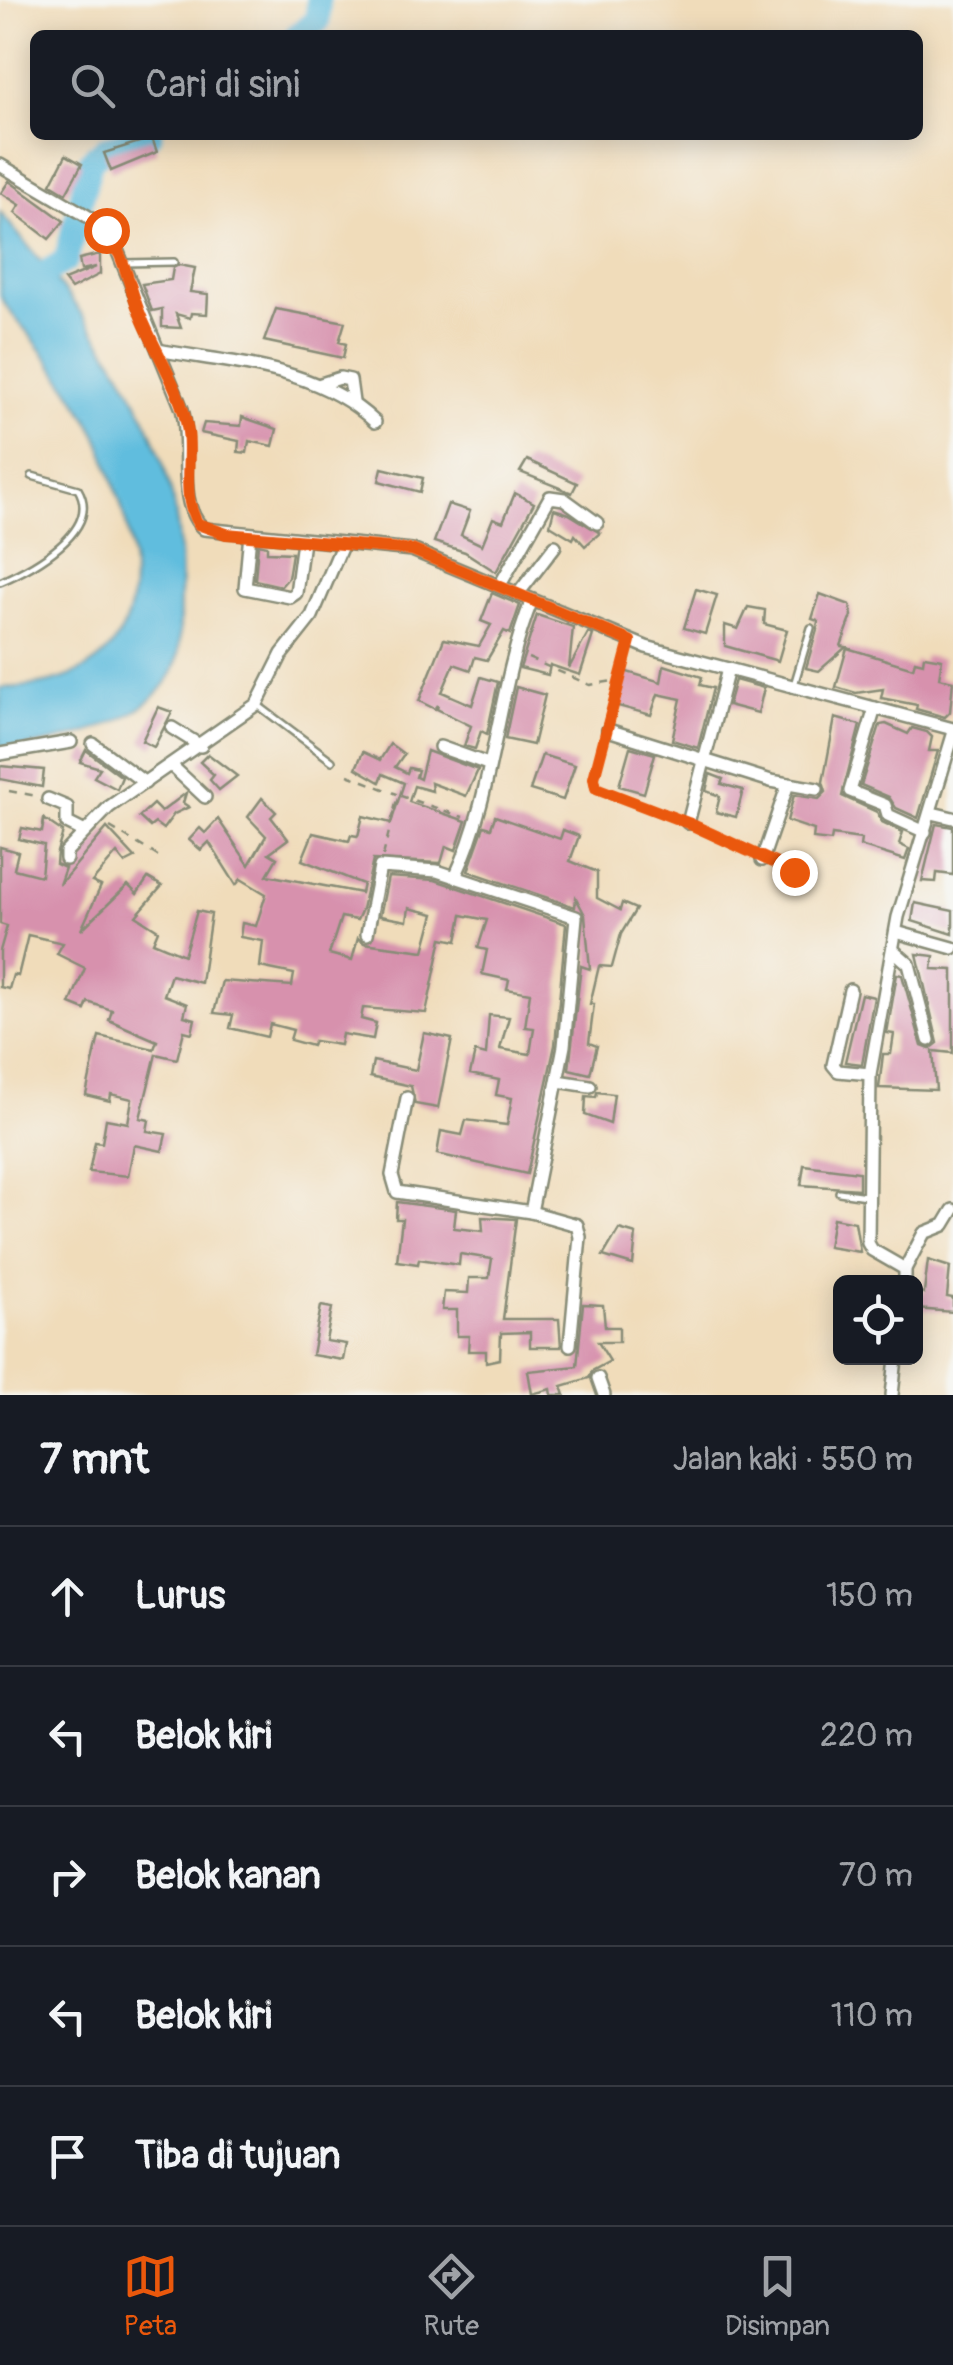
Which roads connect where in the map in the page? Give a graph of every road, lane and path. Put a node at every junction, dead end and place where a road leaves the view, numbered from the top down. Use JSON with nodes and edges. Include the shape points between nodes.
{"nodes":[{"id":1,"x":0,"y":165,"type":"edge"},
{"id":2,"x":124,"y":262,"type":"junction"},
{"id":3,"x":174,"y":262,"type":"dead end"},
{"id":4,"x":158,"y":350,"type":"junction"},
{"id":5,"x":375,"y":422,"type":"dead end"},
{"id":6,"x":32,"y":476,"type":"dead end"},
{"id":7,"x":596,"y":524,"type":"dead end"},
{"id":8,"x":250,"y":534,"type":"junction"},
{"id":9,"x":303,"y":541,"type":"junction"},
{"id":10,"x":343,"y":543,"type":"junction"},
{"id":11,"x":555,"y":546,"type":"dead end"},
{"id":12,"x":0,"y":582,"type":"edge"},
{"id":13,"x":500,"y":585,"type":"junction"},
{"id":14,"x":518,"y":594,"type":"junction"},
{"id":15,"x":532,"y":600,"type":"junction"},
{"id":16,"x":811,"y":628,"type":"dead end"},
{"id":17,"x":630,"y":641,"type":"junction"},
{"id":18,"x":512,"y":652,"type":"junction"},
{"id":19,"x":728,"y":670,"type":"junction"},
{"id":20,"x":618,"y":680,"type":"junction"},
{"id":21,"x":793,"y":687,"type":"junction"},
{"id":22,"x":257,"y":704,"type":"junction"},
{"id":23,"x":875,"y":708,"type":"junction"},
{"id":24,"x":172,"y":728,"type":"dead end"},
{"id":25,"x":608,"y":730,"type":"junction"},
{"id":26,"x":953,"y":732,"type":"edge"},
{"id":27,"x":70,"y":742,"type":"dead end"},
{"id":28,"x":93,"y":744,"type":"dead end"},
{"id":29,"x":201,"y":746,"type":"junction"},
{"id":30,"x":440,"y":747,"type":"dead end"},
{"id":31,"x":0,"y":754,"type":"edge"},
{"id":32,"x":705,"y":759,"type":"junction"},
{"id":33,"x":332,"y":761,"type":"dead end"},
{"id":34,"x":488,"y":764,"type":"junction"},
{"id":35,"x":173,"y":767,"type":"junction"},
{"id":36,"x":348,"y":776,"type":"dead end"},
{"id":37,"x":145,"y":783,"type":"junction"},
{"id":38,"x":788,"y":784,"type":"junction"},
{"id":39,"x":817,"y":788,"type":"dead end"},
{"id":40,"x":9,"y":791,"type":"dead end"},
{"id":41,"x":398,"y":795,"type":"junction"},
{"id":42,"x":205,"y":797,"type":"dead end"},
{"id":43,"x":48,"y":798,"type":"joint"},
{"id":44,"x":96,"y":801,"type":"dead end"},
{"id":45,"x":109,"y":808,"type":"junction"},
{"id":46,"x":932,"y":813,"type":"junction"},
{"id":47,"x":96,"y":818,"type":"junction"},
{"id":48,"x":953,"y":818,"type":"edge"},
{"id":49,"x":476,"y":820,"type":"junction"},
{"id":50,"x":688,"y":823,"type":"junction"},
{"id":51,"x":84,"y":830,"type":"junction"},
{"id":52,"x":924,"y":832,"type":"junction"},
{"id":53,"x":161,"y":858,"type":"dead end"},
{"id":54,"x":66,"y":859,"type":"dead end"},
{"id":55,"x":762,"y":860,"type":"junction"},
{"id":56,"x":380,"y":867,"type":"junction"},
{"id":57,"x":794,"y":872,"type":"dead end"},
{"id":58,"x":455,"y":877,"type":"junction"},
{"id":59,"x":896,"y":932,"type":"junction"},
{"id":60,"x":367,"y":934,"type":"dead end"},
{"id":61,"x":953,"y":948,"type":"edge"},
{"id":62,"x":893,"y":950,"type":"junction"},
{"id":63,"x":850,"y":990,"type":"dead end"},
{"id":64,"x":929,"y":1040,"type":"dead end"},
{"id":65,"x":870,"y":1074,"type":"junction"},
{"id":66,"x":558,"y":1081,"type":"junction"},
{"id":67,"x":590,"y":1086,"type":"dead end"},
{"id":68,"x":407,"y":1098,"type":"dead end"},
{"id":69,"x":839,"y":1192,"type":"dead end"},
{"id":70,"x":866,"y":1196,"type":"junction"},
{"id":71,"x":953,"y":1210,"type":"edge"},
{"id":72,"x":532,"y":1212,"type":"junction"},
{"id":73,"x":904,"y":1275,"type":"edge"},
{"id":74,"x":905,"y":1275,"type":"edge"},
{"id":75,"x":570,"y":1345,"type":"dead end"},
{"id":76,"x":895,"y":1365,"type":"edge"},
{"id":77,"x":598,"y":1378,"type":"dead end"},
{"id":78,"x":604,"y":1395,"type":"edge"},
{"id":79,"x":892,"y":1395,"type":"edge"}],
"edges":[{"from":1,"to":2,"type":"street","via":[[106,230]]},
{"from":2,"to":3,"type":"lane"},
{"from":2,"to":4,"type":"street"},
{"from":4,"to":5,"type":"street","via":[[322,384],[350,380],[353,402]]},
{"from":4,"to":8,"type":"street","via":[[188,429],[194,518],[204,529]]},
{"from":6,"to":12,"type":"lane","via":[[78,489],[80,520],[48,554]]},
{"from":7,"to":13,"type":"street","via":[[564,499],[550,497]]},
{"from":8,"to":9,"type":"street"},
{"from":8,"to":9,"type":"street","via":[[246,588],[290,597]]},
{"from":9,"to":10,"type":"street"},
{"from":10,"to":13,"type":"street","via":[[412,550]]},
{"from":10,"to":22,"type":"street","via":[[312,616],[282,654]]},
{"from":11,"to":14,"type":"street"},
{"from":13,"to":14,"type":"street"},
{"from":14,"to":15,"type":"street"},
{"from":15,"to":17,"type":"street"},
{"from":15,"to":18,"type":"street"},
{"from":16,"to":21,"type":"lane"},
{"from":17,"to":19,"type":"street"},
{"from":17,"to":20,"type":"path"},
{"from":18,"to":20,"type":"path","via":[[590,685]]},
{"from":18,"to":34,"type":"street"},
{"from":19,"to":21,"type":"street"},
{"from":19,"to":32,"type":"street"},
{"from":20,"to":25,"type":"path"},
{"from":21,"to":23,"type":"street"},
{"from":22,"to":29,"type":"street"},
{"from":22,"to":33,"type":"lane"},
{"from":23,"to":26,"type":"street"},
{"from":23,"to":52,"type":"street","via":[[851,793],[874,799],[888,815]]},
{"from":24,"to":29,"type":"street"},
{"from":25,"to":32,"type":"street"},
{"from":25,"to":50,"type":"path","via":[[596,788]]},
{"from":26,"to":46,"type":"street"},
{"from":27,"to":31,"type":"street"},
{"from":28,"to":37,"type":"street"},
{"from":29,"to":35,"type":"street"},
{"from":30,"to":34,"type":"street"},
{"from":32,"to":38,"type":"street"},
{"from":32,"to":50,"type":"street"},
{"from":34,"to":49,"type":"street"},
{"from":35,"to":37,"type":"street"},
{"from":35,"to":42,"type":"street"},
{"from":36,"to":41,"type":"path"},
{"from":37,"to":45,"type":"street"},
{"from":38,"to":39,"type":"street"},
{"from":38,"to":55,"type":"street"},
{"from":40,"to":43,"type":"path"},
{"from":41,"to":49,"type":"path"},
{"from":41,"to":56,"type":"path"},
{"from":43,"to":51,"type":"street","via":[[67,807],[67,823]]},
{"from":44,"to":45,"type":"street"},
{"from":45,"to":47,"type":"street"},
{"from":46,"to":48,"type":"street"},
{"from":46,"to":52,"type":"street"},
{"from":47,"to":51,"type":"street"},
{"from":47,"to":53,"type":"path"},
{"from":49,"to":58,"type":"street"},
{"from":50,"to":55,"type":"path"},
{"from":51,"to":54,"type":"street"},
{"from":52,"to":59,"type":"street"},
{"from":55,"to":57,"type":"path"},
{"from":56,"to":58,"type":"street"},
{"from":56,"to":60,"type":"street"},
{"from":58,"to":66,"type":"street","via":[[576,917]]},
{"from":59,"to":61,"type":"street"},
{"from":59,"to":62,"type":"street"},
{"from":62,"to":64,"type":"street","via":[[910,964]]},
{"from":62,"to":65,"type":"street"},
{"from":63,"to":65,"type":"street","via":[[833,1065]]},
{"from":65,"to":70,"type":"street"},
{"from":66,"to":67,"type":"street"},
{"from":66,"to":72,"type":"street"},
{"from":68,"to":72,"type":"street","via":[[392,1176],[397,1192]]},
{"from":69,"to":70,"type":"lane"},
{"from":70,"to":73,"type":"street","via":[[869,1246]]},
{"from":71,"to":74,"type":"street","via":[[944,1225],[926,1229]]},
{"from":72,"to":75,"type":"street","via":[[580,1230]]},
{"from":76,"to":79,"type":"street"},
{"from":77,"to":78,"type":"street"}]}
